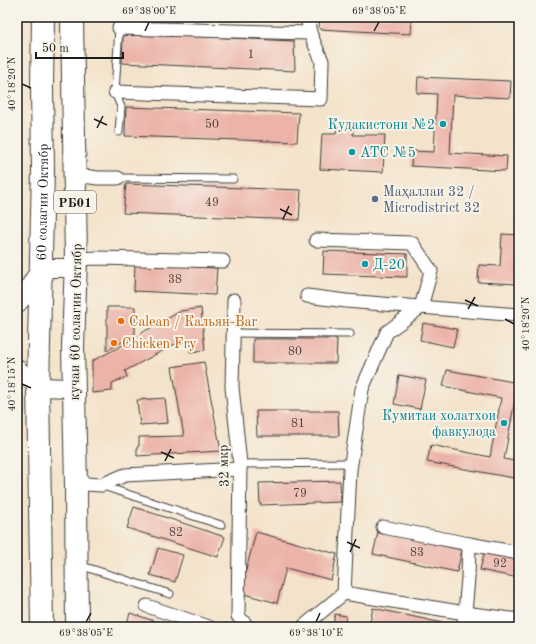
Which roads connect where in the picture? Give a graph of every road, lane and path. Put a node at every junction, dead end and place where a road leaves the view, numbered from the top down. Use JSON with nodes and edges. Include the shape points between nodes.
{"nodes":[{"id":1,"x":43,"y":17,"type":"edge"},
{"id":2,"x":72,"y":17,"type":"edge"},
{"id":3,"x":307,"y":17,"type":"edge"},
{"id":4,"x":119,"y":28,"type":"joint"},
{"id":5,"x":310,"y":33,"type":"junction"},
{"id":6,"x":115,"y":92,"type":"junction"},
{"id":7,"x":119,"y":132,"type":"dead end"},
{"id":8,"x":75,"y":175,"type":"junction"},
{"id":9,"x":118,"y":178,"type":"joint"},
{"id":10,"x":233,"y":179,"type":"dead end"},
{"id":11,"x":316,"y":240,"type":"dead end"},
{"id":12,"x":223,"y":261,"type":"dead end"},
{"id":13,"x":82,"y":262,"type":"junction"},
{"id":14,"x":41,"y":268,"type":"junction"},
{"id":15,"x":307,"y":296,"type":"dead end"},
{"id":16,"x":234,"y":300,"type":"dead end"},
{"id":17,"x":17,"y":304,"type":"edge"},
{"id":18,"x":421,"y":307,"type":"junction"},
{"id":19,"x":519,"y":315,"type":"edge"},
{"id":20,"x":233,"y":333,"type":"junction"},
{"id":21,"x":350,"y":334,"type":"dead end"},
{"id":22,"x":17,"y":369,"type":"edge"},
{"id":23,"x":38,"y":387,"type":"junction"},
{"id":24,"x":73,"y":388,"type":"junction"},
{"id":25,"x":351,"y":463,"type":"junction"},
{"id":26,"x":240,"y":466,"type":"junction"},
{"id":27,"x":76,"y":485,"type":"junction"},
{"id":28,"x":101,"y":485,"type":"junction"},
{"id":29,"x":221,"y":524,"type":"dead end"},
{"id":30,"x":383,"y":527,"type":"dead end"},
{"id":31,"x":469,"y":544,"type":"junction"},
{"id":32,"x":519,"y":553,"type":"edge"},
{"id":33,"x":77,"y":573,"type":"junction"},
{"id":34,"x":41,"y":583,"type":"junction"},
{"id":35,"x":344,"y":593,"type":"junction"},
{"id":36,"x":170,"y":594,"type":"dead end"},
{"id":37,"x":147,"y":606,"type":"dead end"},
{"id":38,"x":465,"y":613,"type":"junction"},
{"id":39,"x":519,"y":620,"type":"edge"},
{"id":40,"x":42,"y":627,"type":"edge"},
{"id":41,"x":76,"y":627,"type":"edge"},
{"id":42,"x":209,"y":627,"type":"edge"},
{"id":43,"x":248,"y":627,"type":"edge"},
{"id":44,"x":303,"y":627,"type":"edge"},
{"id":45,"x":464,"y":627,"type":"edge"}],
"edges":[{"from":1,"to":14,"type":"highway","name":"60 солагии Октябр","number":"РБ01"},
{"from":2,"to":8,"type":"highway","name":"кучаи 60 солагии Октябр","number":"РБ01"},
{"from":3,"to":5,"type":"street"},
{"from":4,"to":5,"type":"street"},
{"from":4,"to":6,"type":"lane"},
{"from":5,"to":6,"type":"street","via":[[322,61],[321,99]]},
{"from":6,"to":7,"type":"lane","via":[[121,107]]},
{"from":8,"to":9,"type":"street"},
{"from":8,"to":13,"type":"highway","name":"кучаи 60 солагии Октябр","number":"РБ01"},
{"from":9,"to":10,"type":"lane"},
{"from":11,"to":18,"type":"street","via":[[412,243],[432,271]]},
{"from":12,"to":13,"type":"street"},
{"from":13,"to":14,"type":"main road"},
{"from":13,"to":24,"type":"highway","name":"кучаи 60 солагии Октябр","number":"РБ01","via":[[73,348]]},
{"from":14,"to":17,"type":"main road"},
{"from":14,"to":23,"type":"highway","name":"60 солагии Октябр","number":"РБ01"},
{"from":15,"to":18,"type":"street"},
{"from":16,"to":20,"type":"street","name":"32 мкр"},
{"from":18,"to":19,"type":"street"},
{"from":18,"to":25,"type":"street","via":[[387,332],[362,389]]},
{"from":20,"to":21,"type":"lane"},
{"from":20,"to":26,"type":"street","name":"32 мкр","via":[[232,387]]},
{"from":22,"to":23,"type":"main road"},
{"from":23,"to":24,"type":"main road"},
{"from":23,"to":34,"type":"highway","number":"РБ01"},
{"from":24,"to":27,"type":"highway","name":"кучаи 60 солагии Октябр","number":"РБ01"},
{"from":25,"to":26,"type":"lane"},
{"from":25,"to":35,"type":"street"},
{"from":26,"to":28,"type":"street","via":[[125,475]]},
{"from":26,"to":43,"type":"street","name":"32 мкр","via":[[238,616]]},
{"from":27,"to":28,"type":"street"},
{"from":27,"to":33,"type":"highway","name":"кучаи 60 солагии Октябр","number":"РБ01"},
{"from":28,"to":29,"type":"lane"},
{"from":30,"to":31,"type":"street"},
{"from":31,"to":32,"type":"street"},
{"from":31,"to":38,"type":"street"},
{"from":33,"to":34,"type":"highway","via":[[69,575],[59,572],[49,575]]},
{"from":33,"to":36,"type":"lane"},
{"from":33,"to":41,"type":"highway","name":"кучаи 60 солагии Октябр","number":"РБ01"},
{"from":34,"to":40,"type":"highway","number":"РБ01"},
{"from":35,"to":38,"type":"street"},
{"from":35,"to":44,"type":"street"},
{"from":37,"to":42,"type":"street"},
{"from":38,"to":39,"type":"street"},
{"from":38,"to":45,"type":"street"}]}
